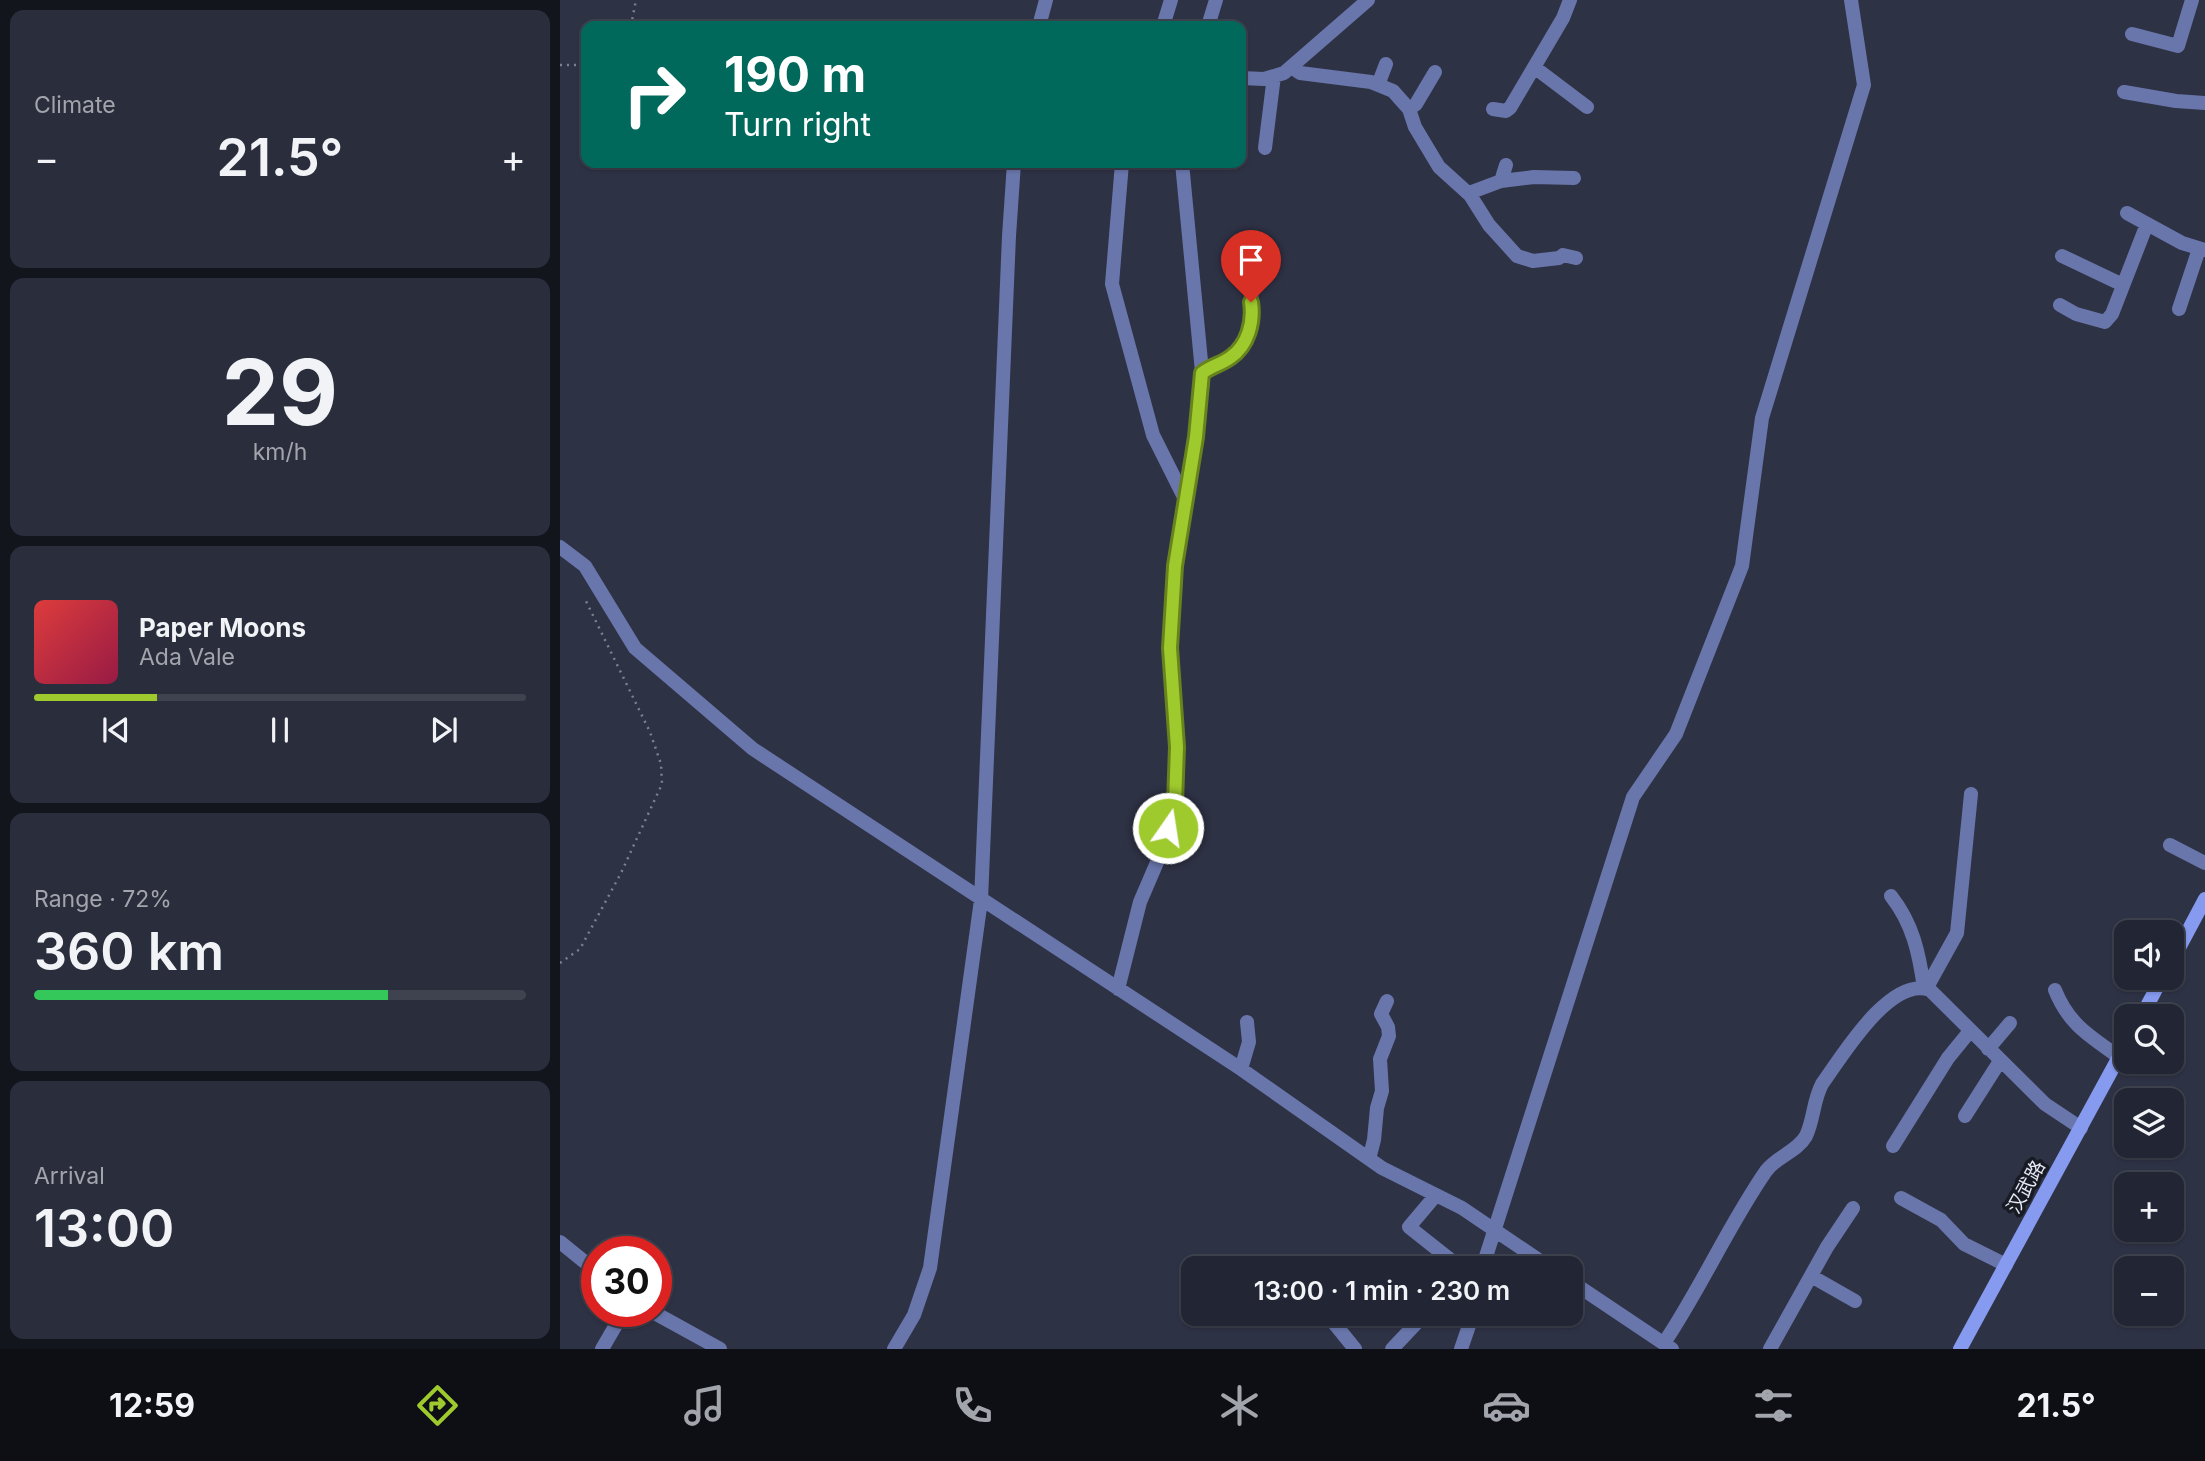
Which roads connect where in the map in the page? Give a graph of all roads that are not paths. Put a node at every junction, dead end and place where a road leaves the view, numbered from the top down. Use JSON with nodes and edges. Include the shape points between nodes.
{"nodes":[{"id":1,"x":1046,"y":0,"type":"edge"},
{"id":2,"x":1171,"y":0,"type":"edge"},
{"id":3,"x":1216,"y":0,"type":"edge"},
{"id":4,"x":1368,"y":0,"type":"edge"},
{"id":5,"x":1570,"y":0,"type":"edge"},
{"id":6,"x":1851,"y":0,"type":"edge"},
{"id":7,"x":2196,"y":3,"type":"edge"},
{"id":8,"x":1040,"y":21,"type":"edge"},
{"id":9,"x":1165,"y":21,"type":"edge"},
{"id":10,"x":1210,"y":21,"type":"edge"},
{"id":11,"x":2132,"y":34,"type":"dead end"},
{"id":12,"x":1386,"y":64,"type":"dead end"},
{"id":13,"x":1291,"y":67,"type":"junction"},
{"id":14,"x":1534,"y":67,"type":"junction"},
{"id":15,"x":1435,"y":72,"type":"dead end"},
{"id":16,"x":1274,"y":76,"type":"junction"},
{"id":17,"x":1246,"y":78,"type":"edge"},
{"id":18,"x":1378,"y":85,"type":"junction"},
{"id":19,"x":2124,"y":92,"type":"dead end"},
{"id":20,"x":2205,"y":103,"type":"edge"},
{"id":21,"x":1587,"y":107,"type":"dead end"},
{"id":22,"x":1409,"y":109,"type":"junction"},
{"id":23,"x":1493,"y":109,"type":"dead end"},
{"id":24,"x":1265,"y":148,"type":"dead end"},
{"id":25,"x":1506,"y":165,"type":"dead end"},
{"id":26,"x":1014,"y":168,"type":"edge"},
{"id":27,"x":1122,"y":168,"type":"edge"},
{"id":28,"x":1182,"y":168,"type":"edge"},
{"id":29,"x":1574,"y":178,"type":"dead end"},
{"id":30,"x":1501,"y":181,"type":"junction"},
{"id":31,"x":1469,"y":193,"type":"junction"},
{"id":32,"x":2127,"y":213,"type":"dead end"},
{"id":33,"x":2147,"y":225,"type":"junction"},
{"id":34,"x":2202,"y":249,"type":"edge"},
{"id":35,"x":2062,"y":256,"type":"dead end"},
{"id":36,"x":1576,"y":258,"type":"dead end"},
{"id":37,"x":1268,"y":263,"type":"dead end"},
{"id":38,"x":2123,"y":285,"type":"junction"},
{"id":39,"x":2060,"y":305,"type":"dead end"},
{"id":40,"x":2179,"y":309,"type":"dead end"},
{"id":41,"x":1202,"y":373,"type":"junction"},
{"id":42,"x":1185,"y":499,"type":"junction"},
{"id":43,"x":560,"y":547,"type":"edge"},
{"id":44,"x":1971,"y":794,"type":"dead end"},
{"id":45,"x":2170,"y":845,"type":"dead end"},
{"id":46,"x":2205,"y":863,"type":"edge"},
{"id":47,"x":1891,"y":896,"type":"dead end"},
{"id":48,"x":2205,"y":899,"type":"edge"},
{"id":49,"x":981,"y":900,"type":"junction"},
{"id":50,"x":2184,"y":938,"type":"edge"},
{"id":51,"x":1925,"y":988,"type":"junction"},
{"id":52,"x":1118,"y":989,"type":"junction"},
{"id":53,"x":2055,"y":990,"type":"dead end"},
{"id":54,"x":1387,"y":1001,"type":"dead end"},
{"id":55,"x":1247,"y":1022,"type":"dead end"},
{"id":56,"x":2010,"y":1023,"type":"dead end"},
{"id":57,"x":1970,"y":1031,"type":"junction"},
{"id":58,"x":2114,"y":1046,"type":"edge"},
{"id":59,"x":1988,"y":1049,"type":"junction"},
{"id":60,"x":2000,"y":1061,"type":"junction"},
{"id":61,"x":2114,"y":1068,"type":"edge"},
{"id":62,"x":1241,"y":1069,"type":"junction"},
{"id":63,"x":1965,"y":1116,"type":"dead end"},
{"id":64,"x":2081,"y":1128,"type":"junction"},
{"id":65,"x":1893,"y":1146,"type":"dead end"},
{"id":66,"x":1368,"y":1159,"type":"junction"},
{"id":67,"x":1436,"y":1195,"type":"junction"},
{"id":68,"x":1901,"y":1198,"type":"dead end"},
{"id":69,"x":1853,"y":1208,"type":"dead end"},
{"id":70,"x":1496,"y":1231,"type":"junction"},
{"id":71,"x":560,"y":1241,"type":"edge"},
{"id":72,"x":1446,"y":1256,"type":"edge"},
{"id":73,"x":1486,"y":1256,"type":"edge"},
{"id":74,"x":1533,"y":1256,"type":"edge"},
{"id":75,"x":581,"y":1259,"type":"edge"},
{"id":76,"x":2006,"y":1265,"type":"junction"},
{"id":77,"x":1811,"y":1276,"type":"junction"},
{"id":78,"x":1583,"y":1289,"type":"edge"},
{"id":79,"x":1855,"y":1301,"type":"dead end"},
{"id":80,"x":672,"y":1323,"type":"edge"},
{"id":81,"x":1336,"y":1326,"type":"edge"},
{"id":82,"x":1414,"y":1326,"type":"edge"},
{"id":83,"x":1469,"y":1326,"type":"edge"},
{"id":84,"x":615,"y":1327,"type":"edge"},
{"id":85,"x":1668,"y":1346,"type":"edge"},
{"id":86,"x":602,"y":1349,"type":"edge"},
{"id":87,"x":720,"y":1349,"type":"edge"},
{"id":88,"x":894,"y":1349,"type":"edge"},
{"id":89,"x":1355,"y":1349,"type":"edge"},
{"id":90,"x":1392,"y":1349,"type":"edge"},
{"id":91,"x":1461,"y":1349,"type":"edge"},
{"id":92,"x":1770,"y":1349,"type":"edge"},
{"id":93,"x":1961,"y":1349,"type":"edge"}],
"edges":[{"from":1,"to":8,"type":"street"},
{"from":2,"to":9,"type":"street"},
{"from":3,"to":10,"type":"street"},
{"from":4,"to":13,"type":"street"},
{"from":5,"to":14,"type":"street"},
{"from":6,"to":70,"type":"street","via":[[1864,85],[1762,418],[1742,566],[1676,734],[1633,797]]},
{"from":7,"to":11,"type":"street","via":[[2178,46]]},
{"from":12,"to":18,"type":"street"},
{"from":13,"to":16,"type":"street"},
{"from":13,"to":18,"type":"street","via":[[1300,73]]},
{"from":14,"to":21,"type":"street"},
{"from":14,"to":23,"type":"street","via":[[1510,108]]},
{"from":15,"to":22,"type":"street"},
{"from":16,"to":17,"type":"street"},
{"from":16,"to":24,"type":"street"},
{"from":18,"to":22,"type":"street","via":[[1400,97]]},
{"from":19,"to":20,"type":"street"},
{"from":22,"to":31,"type":"street","via":[[1433,159]]},
{"from":25,"to":30,"type":"street"},
{"from":26,"to":49,"type":"street"},
{"from":27,"to":42,"type":"street","via":[[1112,284],[1153,435]]},
{"from":28,"to":41,"type":"street"},
{"from":29,"to":30,"type":"street"},
{"from":30,"to":31,"type":"street"},
{"from":31,"to":36,"type":"street","via":[[1517,256],[1533,261],[1563,255]]},
{"from":32,"to":33,"type":"street"},
{"from":33,"to":34,"type":"street"},
{"from":33,"to":38,"type":"street"},
{"from":34,"to":40,"type":"street"},
{"from":35,"to":38,"type":"street"},
{"from":37,"to":41,"type":"street","via":[[1258,267],[1250,281],[1251,324],[1241,347]]},
{"from":38,"to":39,"type":"street","via":[[2105,322]]},
{"from":41,"to":42,"type":"street"},
{"from":42,"to":52,"type":"street","via":[[1170,648],[1177,747],[1175,803],[1140,902]]},
{"from":43,"to":49,"type":"street","via":[[584,566],[635,648],[716,720],[752,749]]},
{"from":44,"to":51,"type":"street","via":[[1957,933]]},
{"from":45,"to":46,"type":"street"},
{"from":47,"to":51,"type":"street","via":[[1909,923]]},
{"from":48,"to":50,"type":"main road"},
{"from":49,"to":52,"type":"street"},
{"from":49,"to":88,"type":"street","via":[[930,1268],[914,1315]]},
{"from":51,"to":57,"type":"street"},
{"from":51,"to":85,"type":"street","via":[[1885,1003],[1859,1032],[1817,1093],[1805,1138],[1768,1169],[1716,1251]]},
{"from":52,"to":62,"type":"street"},
{"from":53,"to":58,"type":"street","via":[[2073,1023]]},
{"from":54,"to":66,"type":"street","via":[[1381,1014],[1389,1036],[1380,1059],[1382,1091]]},
{"from":55,"to":62,"type":"street","via":[[1249,1042]]},
{"from":56,"to":59,"type":"street"},
{"from":57,"to":59,"type":"street"},
{"from":57,"to":65,"type":"street"},
{"from":59,"to":60,"type":"street"},
{"from":60,"to":63,"type":"street"},
{"from":60,"to":64,"type":"street","via":[[2045,1104]]},
{"from":61,"to":64,"type":"main road","name":"汉武路"},
{"from":62,"to":66,"type":"street"},
{"from":64,"to":76,"type":"main road","name":"汉武路"},
{"from":66,"to":67,"type":"street"},
{"from":67,"to":70,"type":"street"},
{"from":67,"to":72,"type":"street","via":[[1409,1227]]},
{"from":68,"to":76,"type":"street","via":[[1941,1220],[1964,1244]]},
{"from":69,"to":77,"type":"street"},
{"from":70,"to":73,"type":"street"},
{"from":70,"to":74,"type":"street"},
{"from":71,"to":75,"type":"street"},
{"from":76,"to":93,"type":"main road","name":"汉武路"},
{"from":77,"to":79,"type":"street"},
{"from":77,"to":92,"type":"street"},
{"from":78,"to":85,"type":"street"},
{"from":80,"to":87,"type":"street"},
{"from":81,"to":89,"type":"street"},
{"from":82,"to":90,"type":"street"},
{"from":83,"to":91,"type":"street"},
{"from":84,"to":86,"type":"street"}]}
